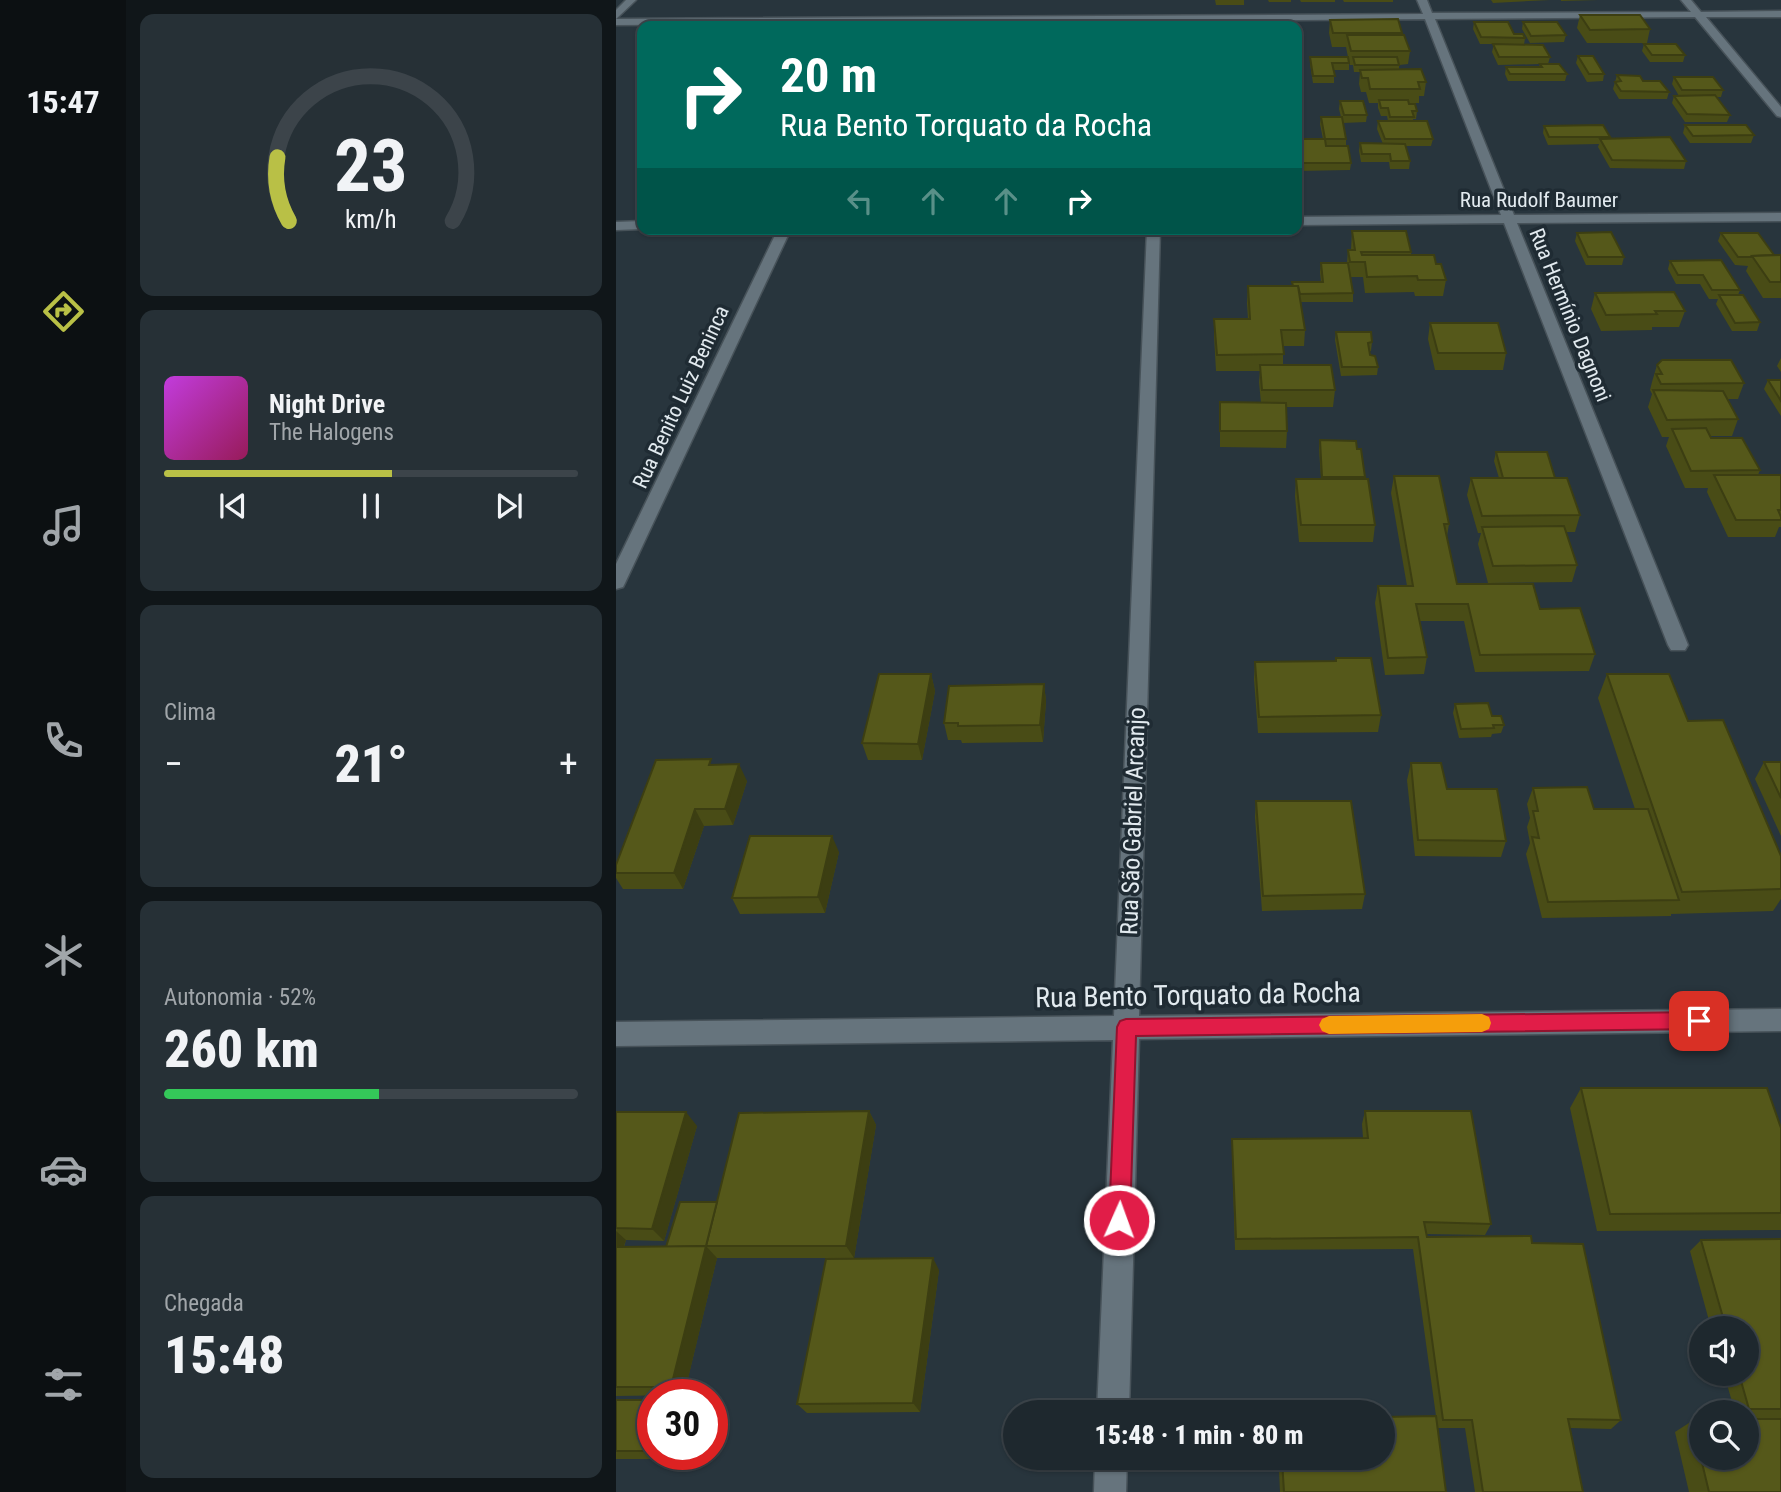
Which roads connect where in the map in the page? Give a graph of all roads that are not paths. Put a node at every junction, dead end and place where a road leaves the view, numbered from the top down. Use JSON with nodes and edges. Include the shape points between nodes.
{"nodes":[{"id":1,"x":631,"y":0,"type":"edge"},
{"id":2,"x":1422,"y":0,"type":"edge"},
{"id":3,"x":1686,"y":0,"type":"edge"},
{"id":4,"x":1781,"y":14,"type":"edge"},
{"id":5,"x":1698,"y":15,"type":"junction"},
{"id":6,"x":1429,"y":17,"type":"junction"},
{"id":7,"x":1161,"y":18,"type":"edge"},
{"id":8,"x":616,"y":19,"type":"edge"},
{"id":9,"x":885,"y":19,"type":"edge"},
{"id":10,"x":1781,"y":114,"type":"edge"},
{"id":11,"x":1781,"y":217,"type":"edge"},
{"id":12,"x":1509,"y":219,"type":"junction"},
{"id":13,"x":1302,"y":221,"type":"edge"},
{"id":14,"x":637,"y":225,"type":"edge"},
{"id":15,"x":616,"y":226,"type":"edge"},
{"id":16,"x":782,"y":235,"type":"edge"},
{"id":17,"x":1154,"y":235,"type":"edge"},
{"id":18,"x":616,"y":583,"type":"edge"},
{"id":19,"x":1678,"y":645,"type":"dead end"},
{"id":20,"x":1781,"y":1020,"type":"edge"},
{"id":21,"x":1126,"y":1027,"type":"junction"},
{"id":22,"x":616,"y":1034,"type":"edge"},
{"id":23,"x":1113,"y":1400,"type":"edge"},
{"id":24,"x":1111,"y":1470,"type":"edge"},
{"id":25,"x":1110,"y":1492,"type":"edge"}],
"edges":[{"from":1,"to":8,"type":"street"},
{"from":2,"to":6,"type":"street","name":"Rua Hermínio Dagnoni"},
{"from":3,"to":5,"type":"street"},
{"from":4,"to":5,"type":"street"},
{"from":5,"to":6,"type":"street"},
{"from":5,"to":10,"type":"street"},
{"from":6,"to":7,"type":"street"},
{"from":6,"to":12,"type":"street","name":"Rua Hermínio Dagnoni"},
{"from":7,"to":9,"type":"street"},
{"from":8,"to":9,"type":"street"},
{"from":11,"to":12,"type":"street","name":"Rua Rudolf Baumer"},
{"from":12,"to":13,"type":"street","name":"Rua Rudolf Baumer"},
{"from":12,"to":19,"type":"street","name":"Rua Hermínio Dagnoni"},
{"from":14,"to":15,"type":"street"},
{"from":16,"to":18,"type":"street","name":"Rua Benito Luiz Beninca"},
{"from":17,"to":21,"type":"street","name":"Rua São Gabriel Arcanjo"},
{"from":20,"to":21,"type":"street","name":"Rua Bento Torquato da Rocha"},
{"from":21,"to":22,"type":"street","name":"Rua Bento Torquato da Rocha"},
{"from":21,"to":23,"type":"street","name":"Rua São Gabriel Arcanjo"},
{"from":24,"to":25,"type":"street"}]}
